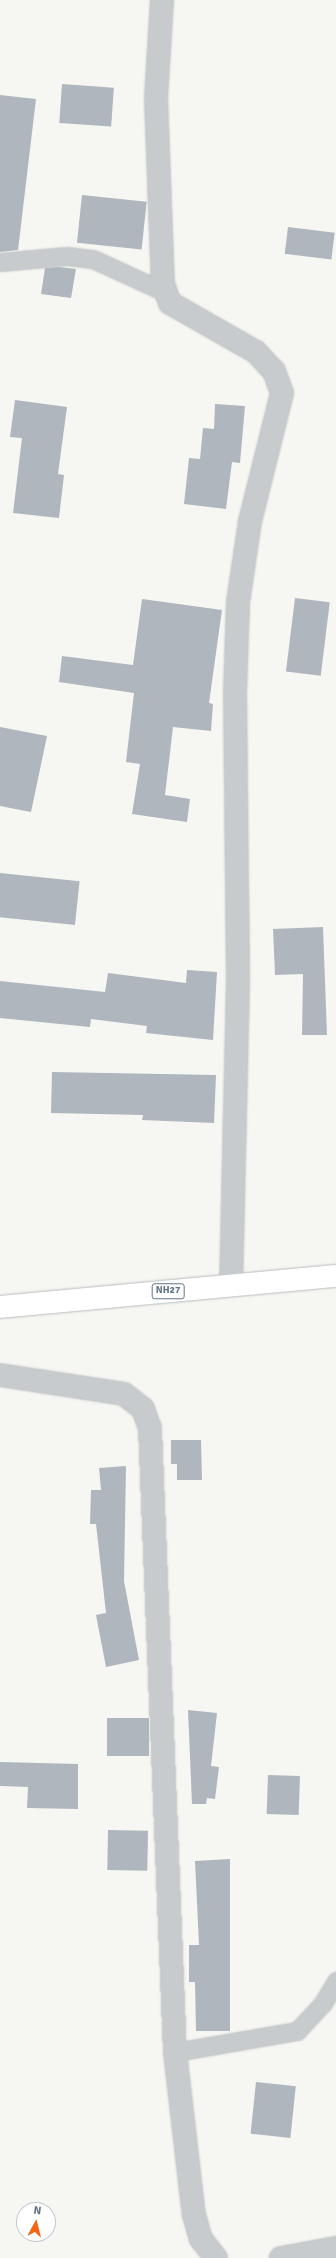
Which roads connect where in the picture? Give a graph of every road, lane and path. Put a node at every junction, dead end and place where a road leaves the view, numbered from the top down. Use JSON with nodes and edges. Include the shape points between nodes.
{"nodes":[{"id":1,"x":162,"y":0,"type":"edge"},
{"id":2,"x":0,"y":262,"type":"edge"},
{"id":3,"x":167,"y":293,"type":"junction"},
{"id":4,"x":336,"y":1276,"type":"edge"},
{"id":5,"x":231,"y":1285,"type":"junction"},
{"id":6,"x":0,"y":1307,"type":"edge"},
{"id":7,"x":0,"y":1375,"type":"edge"},
{"id":8,"x":336,"y":1981,"type":"edge"},
{"id":9,"x":176,"y":2052,"type":"junction"},
{"id":10,"x":336,"y":2248,"type":"edge"},
{"id":11,"x":216,"y":2258,"type":"edge"},
{"id":12,"x":281,"y":2258,"type":"edge"}],
"edges":[{"from":1,"to":3,"type":"street","via":[[156,97],[163,284]]},
{"from":2,"to":3,"type":"lane","via":[[67,256],[93,259]]},
{"from":3,"to":5,"type":"street","via":[[170,304],[256,352],[274,371],[282,393],[250,521],[238,602],[235,693],[238,980]]},
{"from":4,"to":5,"type":"highway","number":"NH27"},
{"from":5,"to":6,"type":"highway","number":"NH27"},
{"from":7,"to":9,"type":"street","via":[[124,1394],[143,1409],[150,1428]]},
{"from":8,"to":9,"type":"lane","via":[[323,2004],[297,2032]]},
{"from":9,"to":11,"type":"street","via":[[194,2215],[201,2239]]},
{"from":10,"to":12,"type":"street"}]}
